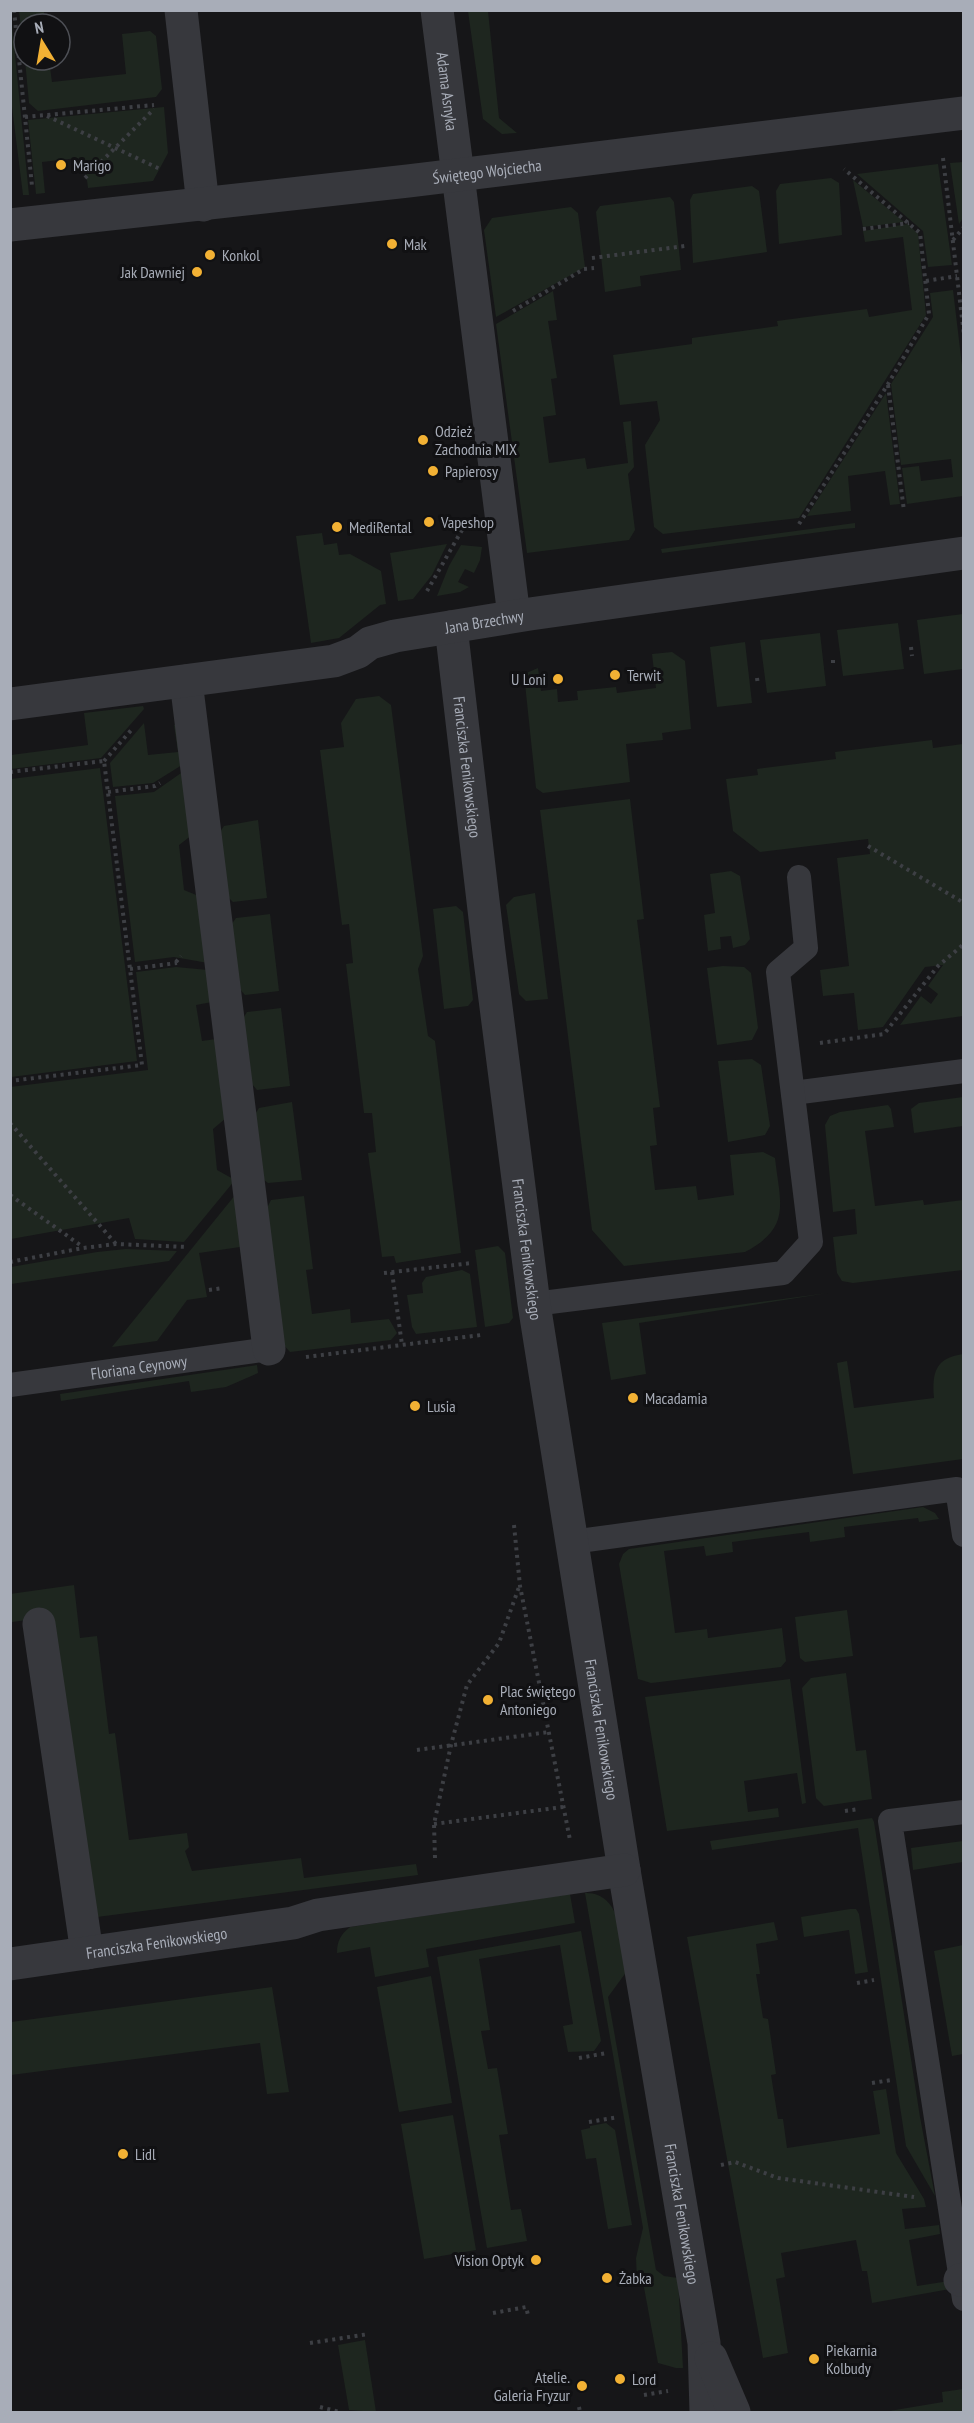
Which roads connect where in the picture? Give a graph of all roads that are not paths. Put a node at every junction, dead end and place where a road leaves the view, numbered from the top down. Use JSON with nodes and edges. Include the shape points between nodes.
{"nodes":[{"id":1,"x":181,"y":10,"type":"edge"},
{"id":2,"x":437,"y":10,"type":"edge"},
{"id":3,"x":963,"y":113,"type":"edge"},
{"id":4,"x":456,"y":175,"type":"junction"},
{"id":5,"x":204,"y":205,"type":"junction"},
{"id":6,"x":10,"y":225,"type":"edge"},
{"id":7,"x":963,"y":553,"type":"edge"},
{"id":8,"x":514,"y":616,"type":"junction"},
{"id":9,"x":451,"y":627,"type":"junction"},
{"id":10,"x":186,"y":681,"type":"junction"},
{"id":11,"x":10,"y":704,"type":"edge"},
{"id":12,"x":799,"y":877,"type":"dead end"},
{"id":13,"x":963,"y":1071,"type":"edge"},
{"id":14,"x":793,"y":1093,"type":"junction"},
{"id":15,"x":534,"y":1304,"type":"junction"},
{"id":16,"x":282,"y":1353,"type":"joint"},
{"id":17,"x":10,"y":1385,"type":"edge"},
{"id":18,"x":963,"y":1535,"type":"edge"},
{"id":19,"x":572,"y":1542,"type":"junction"},
{"id":20,"x":39,"y":1624,"type":"dead end"},
{"id":21,"x":963,"y":1812,"type":"edge"},
{"id":22,"x":624,"y":1870,"type":"junction"},
{"id":23,"x":87,"y":1953,"type":"junction"},
{"id":24,"x":10,"y":1964,"type":"edge"},
{"id":25,"x":962,"y":2286,"type":"edge"},
{"id":26,"x":704,"y":2343,"type":"junction"},
{"id":27,"x":706,"y":2412,"type":"edge"},
{"id":28,"x":734,"y":2412,"type":"edge"}],
"edges":[{"from":1,"to":5,"type":"street"},
{"from":2,"to":4,"type":"street","name":"Adama Asnyka"},
{"from":3,"to":4,"type":"street","name":"Świętego Wojciecha"},
{"from":4,"to":5,"type":"street","name":"Świętego Wojciecha"},
{"from":4,"to":8,"type":"street","name":"Adama Asnyka"},
{"from":5,"to":6,"type":"street","name":"Świętego Wojciecha"},
{"from":7,"to":8,"type":"street","name":"Jana Brzechwy"},
{"from":8,"to":9,"type":"street","name":"Jana Brzechwy"},
{"from":9,"to":10,"type":"street","name":"Jana Brzechwy","via":[[370,643],[334,661]]},
{"from":9,"to":15,"type":"street","name":"Franciszka Fenikowskiego"},
{"from":10,"to":11,"type":"street","name":"Jana Brzechwy"},
{"from":10,"to":16,"type":"street","via":[[220,968]]},
{"from":12,"to":14,"type":"lane","via":[[806,948],[778,972]]},
{"from":13,"to":14,"type":"lane"},
{"from":14,"to":15,"type":"lane","via":[[811,1242],[783,1273]]},
{"from":15,"to":19,"type":"street","name":"Franciszka Fenikowskiego"},
{"from":16,"to":17,"type":"lane","name":"Floriana Ceynowy"},
{"from":18,"to":19,"type":"lane","via":[[957,1489]]},
{"from":19,"to":22,"type":"street","name":"Franciszka Fenikowskiego"},
{"from":20,"to":23,"type":"street"},
{"from":21,"to":25,"type":"lane","via":[[890,1821]]},
{"from":22,"to":23,"type":"street","name":"Franciszka Fenikowskiego"},
{"from":22,"to":26,"type":"street","name":"Franciszka Fenikowskiego"},
{"from":23,"to":24,"type":"street","name":"Franciszka Fenikowskiego"},
{"from":26,"to":27,"type":"street","name":"Franciszka Fenikowskiego"},
{"from":26,"to":28,"type":"street","name":"Franciszka Fenikowskiego"}]}
